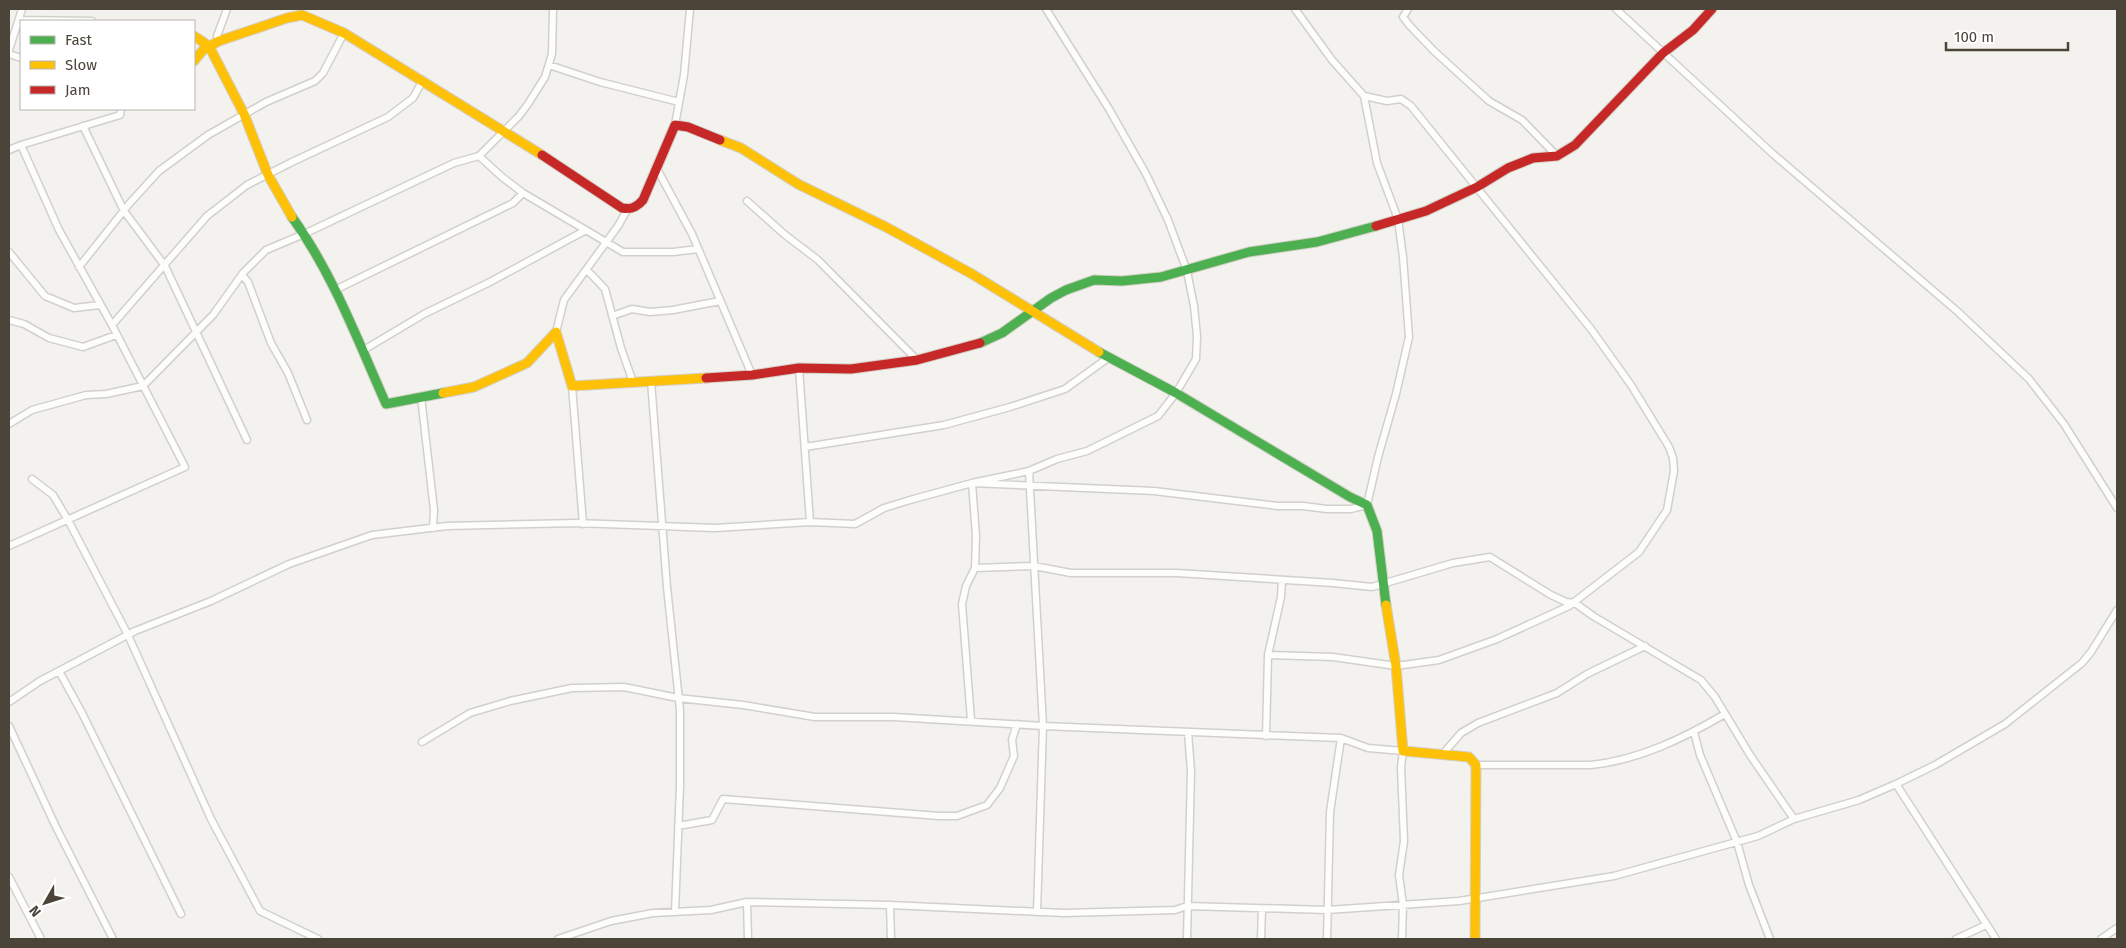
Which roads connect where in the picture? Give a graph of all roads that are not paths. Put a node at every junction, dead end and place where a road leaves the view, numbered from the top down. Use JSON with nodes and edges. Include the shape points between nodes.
{"nodes":[{"id":1,"x":22,"y":9,"type":"edge"},
{"id":2,"x":227,"y":9,"type":"edge"},
{"id":3,"x":553,"y":9,"type":"edge"},
{"id":4,"x":690,"y":9,"type":"edge"},
{"id":5,"x":1046,"y":9,"type":"edge"},
{"id":6,"x":1295,"y":9,"type":"edge"},
{"id":7,"x":1408,"y":9,"type":"edge"},
{"id":8,"x":1616,"y":9,"type":"edge"},
{"id":9,"x":1712,"y":9,"type":"edge"},
{"id":10,"x":19,"y":20,"type":"joint"},
{"id":11,"x":344,"y":33,"type":"junction"},
{"id":12,"x":195,"y":37,"type":"edge"},
{"id":13,"x":219,"y":41,"type":"junction"},
{"id":14,"x":209,"y":46,"type":"junction"},
{"id":15,"x":9,"y":52,"type":"edge"},
{"id":16,"x":1663,"y":53,"type":"junction"},
{"id":17,"x":195,"y":60,"type":"edge"},
{"id":18,"x":549,"y":65,"type":"junction"},
{"id":19,"x":423,"y":80,"type":"junction"},
{"id":20,"x":1364,"y":96,"type":"junction"},
{"id":21,"x":679,"y":102,"type":"junction"},
{"id":22,"x":121,"y":110,"type":"edge"},
{"id":23,"x":244,"y":114,"type":"junction"},
{"id":24,"x":674,"y":125,"type":"junction"},
{"id":25,"x":83,"y":126,"type":"junction"},
{"id":26,"x":504,"y":130,"type":"junction"},
{"id":27,"x":21,"y":145,"type":"junction"},
{"id":28,"x":9,"y":150,"type":"edge"},
{"id":29,"x":479,"y":156,"type":"junction"},
{"id":30,"x":1558,"y":156,"type":"junction"},
{"id":31,"x":656,"y":167,"type":"junction"},
{"id":32,"x":268,"y":175,"type":"junction"},
{"id":33,"x":1477,"y":187,"type":"junction"},
{"id":34,"x":523,"y":193,"type":"junction"},
{"id":35,"x":746,"y":201,"type":"dead end"},
{"id":36,"x":627,"y":210,"type":"junction"},
{"id":37,"x":124,"y":211,"type":"junction"},
{"id":38,"x":1398,"y":220,"type":"junction"},
{"id":39,"x":586,"y":230,"type":"junction"},
{"id":40,"x":304,"y":234,"type":"junction"},
{"id":41,"x":605,"y":242,"type":"junction"},
{"id":42,"x":698,"y":249,"type":"junction"},
{"id":43,"x":9,"y":252,"type":"edge"},
{"id":44,"x":165,"y":266,"type":"junction"},
{"id":45,"x":79,"y":267,"type":"junction"},
{"id":46,"x":587,"y":270,"type":"junction"},
{"id":47,"x":1188,"y":271,"type":"junction"},
{"id":48,"x":242,"y":275,"type":"junction"},
{"id":49,"x":335,"y":290,"type":"junction"},
{"id":50,"x":720,"y":300,"type":"junction"},
{"id":51,"x":100,"y":305,"type":"junction"},
{"id":52,"x":1032,"y":311,"type":"junction"},
{"id":53,"x":612,"y":316,"type":"junction"},
{"id":54,"x":9,"y":320,"type":"edge"},
{"id":55,"x":112,"y":326,"type":"junction"},
{"id":56,"x":556,"y":332,"type":"junction"},
{"id":57,"x":196,"y":333,"type":"junction"},
{"id":58,"x":116,"y":335,"type":"junction"},
{"id":59,"x":362,"y":351,"type":"junction"},
{"id":60,"x":1108,"y":358,"type":"junction"},
{"id":61,"x":917,"y":360,"type":"junction"},
{"id":62,"x":799,"y":368,"type":"junction"},
{"id":63,"x":752,"y":375,"type":"junction"},
{"id":64,"x":651,"y":381,"type":"junction"},
{"id":65,"x":632,"y":382,"type":"junction"},
{"id":66,"x":143,"y":386,"type":"junction"},
{"id":67,"x":572,"y":386,"type":"junction"},
{"id":68,"x":1176,"y":393,"type":"junction"},
{"id":69,"x":421,"y":397,"type":"junction"},
{"id":70,"x":308,"y":420,"type":"dead end"},
{"id":71,"x":9,"y":424,"type":"edge"},
{"id":72,"x":247,"y":440,"type":"dead end"},
{"id":73,"x":805,"y":447,"type":"junction"},
{"id":74,"x":1028,"y":471,"type":"junction"},
{"id":75,"x":32,"y":479,"type":"dead end"},
{"id":76,"x":972,"y":483,"type":"junction"},
{"id":77,"x":1029,"y":485,"type":"junction"},
{"id":78,"x":1367,"y":505,"type":"junction"},
{"id":79,"x":2117,"y":508,"type":"edge"},
{"id":80,"x":68,"y":520,"type":"junction"},
{"id":81,"x":810,"y":522,"type":"junction"},
{"id":82,"x":583,"y":524,"type":"junction"},
{"id":83,"x":433,"y":528,"type":"junction"},
{"id":84,"x":662,"y":528,"type":"junction"},
{"id":85,"x":9,"y":546,"type":"edge"},
{"id":86,"x":1034,"y":566,"type":"junction"},
{"id":87,"x":975,"y":568,"type":"junction"},
{"id":88,"x":1282,"y":580,"type":"junction"},
{"id":89,"x":1382,"y":584,"type":"junction"},
{"id":90,"x":1575,"y":602,"type":"junction"},
{"id":91,"x":2117,"y":610,"type":"edge"},
{"id":92,"x":128,"y":635,"type":"junction"},
{"id":93,"x":1645,"y":646,"type":"junction"},
{"id":94,"x":1268,"y":655,"type":"junction"},
{"id":95,"x":1396,"y":666,"type":"junction"},
{"id":96,"x":59,"y":671,"type":"junction"},
{"id":97,"x":678,"y":698,"type":"junction"},
{"id":98,"x":9,"y":702,"type":"edge"},
{"id":99,"x":1725,"y":714,"type":"junction"},
{"id":100,"x":971,"y":720,"type":"junction"},
{"id":101,"x":1018,"y":724,"type":"junction"},
{"id":102,"x":9,"y":726,"type":"edge"},
{"id":103,"x":1043,"y":726,"type":"junction"},
{"id":104,"x":1188,"y":732,"type":"junction"},
{"id":105,"x":1694,"y":732,"type":"junction"},
{"id":106,"x":1266,"y":736,"type":"junction"},
{"id":107,"x":1341,"y":738,"type":"junction"},
{"id":108,"x":422,"y":742,"type":"dead end"},
{"id":109,"x":1403,"y":751,"type":"junction"},
{"id":110,"x":1442,"y":755,"type":"junction"},
{"id":111,"x":1476,"y":765,"type":"junction"},
{"id":112,"x":1896,"y":784,"type":"junction"},
{"id":113,"x":1794,"y":819,"type":"junction"},
{"id":114,"x":678,"y":826,"type":"junction"},
{"id":115,"x":1737,"y":842,"type":"junction"},
{"id":116,"x":9,"y":877,"type":"edge"},
{"id":117,"x":1477,"y":900,"type":"junction"},
{"id":118,"x":747,"y":902,"type":"junction"},
{"id":119,"x":890,"y":905,"type":"junction"},
{"id":120,"x":1403,"y":905,"type":"junction"},
{"id":121,"x":1187,"y":906,"type":"junction"},
{"id":122,"x":1262,"y":909,"type":"junction"},
{"id":123,"x":1327,"y":910,"type":"junction"},
{"id":124,"x":675,"y":912,"type":"junction"},
{"id":125,"x":1037,"y":912,"type":"junction"},
{"id":126,"x":181,"y":914,"type":"dead end"},
{"id":127,"x":1986,"y":925,"type":"junction"},
{"id":128,"x":2117,"y":928,"type":"edge"},
{"id":129,"x":41,"y":939,"type":"edge"},
{"id":130,"x":113,"y":939,"type":"edge"},
{"id":131,"x":318,"y":939,"type":"edge"},
{"id":132,"x":558,"y":939,"type":"edge"},
{"id":133,"x":748,"y":939,"type":"edge"},
{"id":134,"x":891,"y":939,"type":"edge"},
{"id":135,"x":1187,"y":939,"type":"edge"},
{"id":136,"x":1261,"y":939,"type":"edge"},
{"id":137,"x":1326,"y":939,"type":"edge"},
{"id":138,"x":1402,"y":939,"type":"edge"},
{"id":139,"x":1476,"y":939,"type":"edge"},
{"id":140,"x":1770,"y":939,"type":"edge"},
{"id":141,"x":1956,"y":939,"type":"edge"},
{"id":142,"x":1996,"y":939,"type":"edge"},
{"id":143,"x":2101,"y":939,"type":"edge"}],
"edges":[{"from":1,"to":10,"type":"street"},
{"from":2,"to":13,"type":"street","via":[[217,36]]},
{"from":3,"to":18,"type":"street","via":[[554,33]]},
{"from":4,"to":21,"type":"street"},
{"from":5,"to":47,"type":"street","via":[[1146,174]]},
{"from":6,"to":20,"type":"street","via":[[1332,60]]},
{"from":7,"to":30,"type":"street","via":[[1403,17],[1434,51],[1489,101],[1522,120]]},
{"from":8,"to":16,"type":"street"},
{"from":9,"to":16,"type":"street"},
{"from":10,"to":15,"type":"street"},
{"from":11,"to":13,"type":"street","via":[[302,15]]},
{"from":11,"to":19,"type":"street"},
{"from":11,"to":23,"type":"street","via":[[323,73],[314,81]]},
{"from":12,"to":14,"type":"street"},
{"from":13,"to":14,"type":"street"},
{"from":14,"to":17,"type":"street"},
{"from":14,"to":23,"type":"street"},
{"from":16,"to":30,"type":"street","via":[[1575,145]]},
{"from":16,"to":79,"type":"street","via":[[1773,154],[1957,311],[2029,379],[2064,424]]},
{"from":18,"to":21,"type":"street"},
{"from":18,"to":26,"type":"street","via":[[528,104]]},
{"from":19,"to":26,"type":"street"},
{"from":19,"to":32,"type":"street","via":[[413,98],[388,117]]},
{"from":20,"to":33,"type":"street","via":[[1387,101],[1401,99],[1411,106]]},
{"from":20,"to":38,"type":"street","via":[[1376,163]]},
{"from":21,"to":24,"type":"street"},
{"from":22,"to":25,"type":"street","via":[[120,115]]},
{"from":23,"to":32,"type":"street"},
{"from":23,"to":37,"type":"street","via":[[208,135],[159,171]]},
{"from":24,"to":31,"type":"street"},
{"from":24,"to":52,"type":"street","via":[[688,127],[742,148],[798,184],[886,227]]},
{"from":25,"to":27,"type":"street"},
{"from":25,"to":37,"type":"street"},
{"from":26,"to":29,"type":"street"},
{"from":26,"to":36,"type":"street"},
{"from":27,"to":28,"type":"street"},
{"from":27,"to":45,"type":"street"},
{"from":29,"to":34,"type":"street"},
{"from":29,"to":40,"type":"street","via":[[454,163]]},
{"from":30,"to":33,"type":"street","via":[[1533,158],[1508,168]]},
{"from":31,"to":36,"type":"street","via":[[643,200]]},
{"from":31,"to":42,"type":"street"},
{"from":32,"to":40,"type":"street"},
{"from":32,"to":44,"type":"street","via":[[247,185],[207,216]]},
{"from":33,"to":38,"type":"street"},
{"from":33,"to":90,"type":"street","via":[[1631,384],[1673,458],[1672,489],[1667,510],[1639,552]]},
{"from":34,"to":39,"type":"street"},
{"from":34,"to":49,"type":"street","via":[[505,207]]},
{"from":35,"to":61,"type":"street","via":[[818,260]]},
{"from":36,"to":41,"type":"street"},
{"from":37,"to":44,"type":"street"},
{"from":37,"to":45,"type":"street"},
{"from":38,"to":47,"type":"street","via":[[1317,242],[1250,252]]},
{"from":38,"to":78,"type":"street","via":[[1408,337]]},
{"from":39,"to":41,"type":"street"},
{"from":39,"to":59,"type":"street","via":[[424,314]]},
{"from":40,"to":48,"type":"street","via":[[266,250]]},
{"from":40,"to":49,"type":"street"},
{"from":41,"to":42,"type":"street","via":[[623,252]]},
{"from":41,"to":46,"type":"street"},
{"from":42,"to":50,"type":"street"},
{"from":43,"to":51,"type":"street","via":[[45,296],[74,308]]},
{"from":44,"to":55,"type":"street"},
{"from":44,"to":57,"type":"street"},
{"from":45,"to":51,"type":"street"},
{"from":46,"to":53,"type":"street","via":[[605,289]]},
{"from":46,"to":56,"type":"street","via":[[564,300]]},
{"from":47,"to":52,"type":"street","via":[[1122,281],[1094,280],[1066,290]]},
{"from":47,"to":68,"type":"street","via":[[1197,336],[1196,359]]},
{"from":48,"to":57,"type":"street"},
{"from":48,"to":70,"type":"street"},
{"from":49,"to":59,"type":"street"},
{"from":50,"to":53,"type":"street","via":[[674,310],[650,312],[632,309]]},
{"from":50,"to":63,"type":"street"},
{"from":51,"to":55,"type":"street"},
{"from":52,"to":60,"type":"street"},
{"from":52,"to":61,"type":"street","via":[[984,342]]},
{"from":53,"to":65,"type":"street"},
{"from":54,"to":58,"type":"street","via":[[24,324],[49,338],[83,348]]},
{"from":55,"to":58,"type":"street"},
{"from":56,"to":67,"type":"street"},
{"from":56,"to":69,"type":"street","via":[[527,363],[474,387]]},
{"from":57,"to":66,"type":"street"},
{"from":57,"to":72,"type":"street"},
{"from":58,"to":66,"type":"street"},
{"from":59,"to":69,"type":"street","via":[[386,404]]},
{"from":60,"to":68,"type":"street"},
{"from":60,"to":73,"type":"street","via":[[1065,389],[1010,407],[944,425]]},
{"from":61,"to":62,"type":"street","via":[[851,369]]},
{"from":62,"to":63,"type":"street"},
{"from":62,"to":73,"type":"street"},
{"from":63,"to":64,"type":"street"},
{"from":64,"to":65,"type":"street"},
{"from":64,"to":84,"type":"street"},
{"from":65,"to":67,"type":"street"},
{"from":66,"to":71,"type":"street","via":[[86,395],[32,410]]},
{"from":66,"to":80,"type":"street","via":[[184,467]]},
{"from":67,"to":82,"type":"street"},
{"from":68,"to":74,"type":"street","via":[[1158,416],[1087,451]]},
{"from":68,"to":78,"type":"street"},
{"from":69,"to":83,"type":"street","via":[[434,510]]},
{"from":73,"to":81,"type":"street"},
{"from":74,"to":76,"type":"street"},
{"from":74,"to":77,"type":"street"},
{"from":75,"to":80,"type":"street","via":[[53,495]]},
{"from":76,"to":77,"type":"street"},
{"from":76,"to":81,"type":"street","via":[[884,508],[855,524]]},
{"from":76,"to":87,"type":"street"},
{"from":77,"to":78,"type":"street","via":[[1154,491],[1327,509]]},
{"from":77,"to":86,"type":"street"},
{"from":78,"to":89,"type":"street","via":[[1377,531]]},
{"from":80,"to":85,"type":"street"},
{"from":80,"to":92,"type":"street"},
{"from":81,"to":84,"type":"street"},
{"from":82,"to":83,"type":"street"},
{"from":82,"to":84,"type":"street"},
{"from":83,"to":92,"type":"street","via":[[372,535],[351,542],[289,564]]},
{"from":84,"to":97,"type":"street"},
{"from":86,"to":87,"type":"street"},
{"from":86,"to":88,"type":"street","via":[[1071,573],[1177,573]]},
{"from":86,"to":103,"type":"street"},
{"from":87,"to":100,"type":"street","via":[[962,604]]},
{"from":88,"to":89,"type":"street","via":[[1372,587]]},
{"from":88,"to":94,"type":"street"},
{"from":89,"to":90,"type":"street","via":[[1453,563],[1490,557],[1551,595],[1566,602]]},
{"from":89,"to":95,"type":"street"},
{"from":90,"to":93,"type":"street"},
{"from":90,"to":95,"type":"street","via":[[1497,639],[1439,660]]},
{"from":91,"to":112,"type":"street","via":[[2087,658],[2036,701],[1977,742]]},
{"from":92,"to":96,"type":"street"},
{"from":92,"to":131,"type":"street","via":[[211,819],[260,911]]},
{"from":93,"to":99,"type":"street","via":[[1701,680]]},
{"from":93,"to":110,"type":"street","via":[[1557,693],[1470,728],[1461,733]]},
{"from":94,"to":95,"type":"street","via":[[1333,657]]},
{"from":94,"to":106,"type":"street"},
{"from":95,"to":109,"type":"street"},
{"from":96,"to":98,"type":"street"},
{"from":96,"to":126,"type":"street"},
{"from":97,"to":100,"type":"street","via":[[815,717]]},
{"from":97,"to":108,"type":"street","via":[[624,687],[572,688],[470,713]]},
{"from":97,"to":114,"type":"street"},
{"from":99,"to":105,"type":"street"},
{"from":99,"to":113,"type":"street"},
{"from":100,"to":101,"type":"street"},
{"from":101,"to":103,"type":"street"},
{"from":101,"to":114,"type":"street","via":[[1012,740],[1014,756],[1000,788],[987,805],[957,816],[722,799],[712,820]]},
{"from":102,"to":130,"type":"street"},
{"from":103,"to":104,"type":"street"},
{"from":103,"to":125,"type":"street"},
{"from":104,"to":106,"type":"street"},
{"from":104,"to":121,"type":"street","via":[[1192,771]]},
{"from":105,"to":111,"type":"street","via":[[1665,745],[1606,763]]},
{"from":105,"to":115,"type":"street","via":[[1700,755]]},
{"from":106,"to":107,"type":"street"},
{"from":107,"to":109,"type":"street","via":[[1368,748]]},
{"from":107,"to":123,"type":"street","via":[[1330,812]]},
{"from":109,"to":110,"type":"street"},
{"from":109,"to":120,"type":"street","via":[[1404,841],[1399,875]]},
{"from":110,"to":111,"type":"street","via":[[1469,757]]},
{"from":111,"to":117,"type":"street"},
{"from":112,"to":113,"type":"street","via":[[1859,800]]},
{"from":112,"to":127,"type":"street"},
{"from":113,"to":115,"type":"street"},
{"from":114,"to":124,"type":"street"},
{"from":115,"to":117,"type":"street","via":[[1614,876]]},
{"from":115,"to":140,"type":"street"},
{"from":116,"to":129,"type":"street"},
{"from":117,"to":120,"type":"street"},
{"from":117,"to":139,"type":"street"},
{"from":118,"to":119,"type":"street"},
{"from":118,"to":124,"type":"street","via":[[711,910]]},
{"from":118,"to":133,"type":"street"},
{"from":119,"to":125,"type":"street"},
{"from":119,"to":134,"type":"street"},
{"from":120,"to":123,"type":"street"},
{"from":120,"to":138,"type":"street"},
{"from":121,"to":122,"type":"street"},
{"from":121,"to":125,"type":"street","via":[[1176,910]]},
{"from":121,"to":135,"type":"street"},
{"from":122,"to":123,"type":"street"},
{"from":122,"to":136,"type":"street"},
{"from":123,"to":137,"type":"street"},
{"from":124,"to":132,"type":"street","via":[[611,921]]},
{"from":127,"to":141,"type":"street"},
{"from":127,"to":142,"type":"street"},
{"from":128,"to":143,"type":"street"}]}
